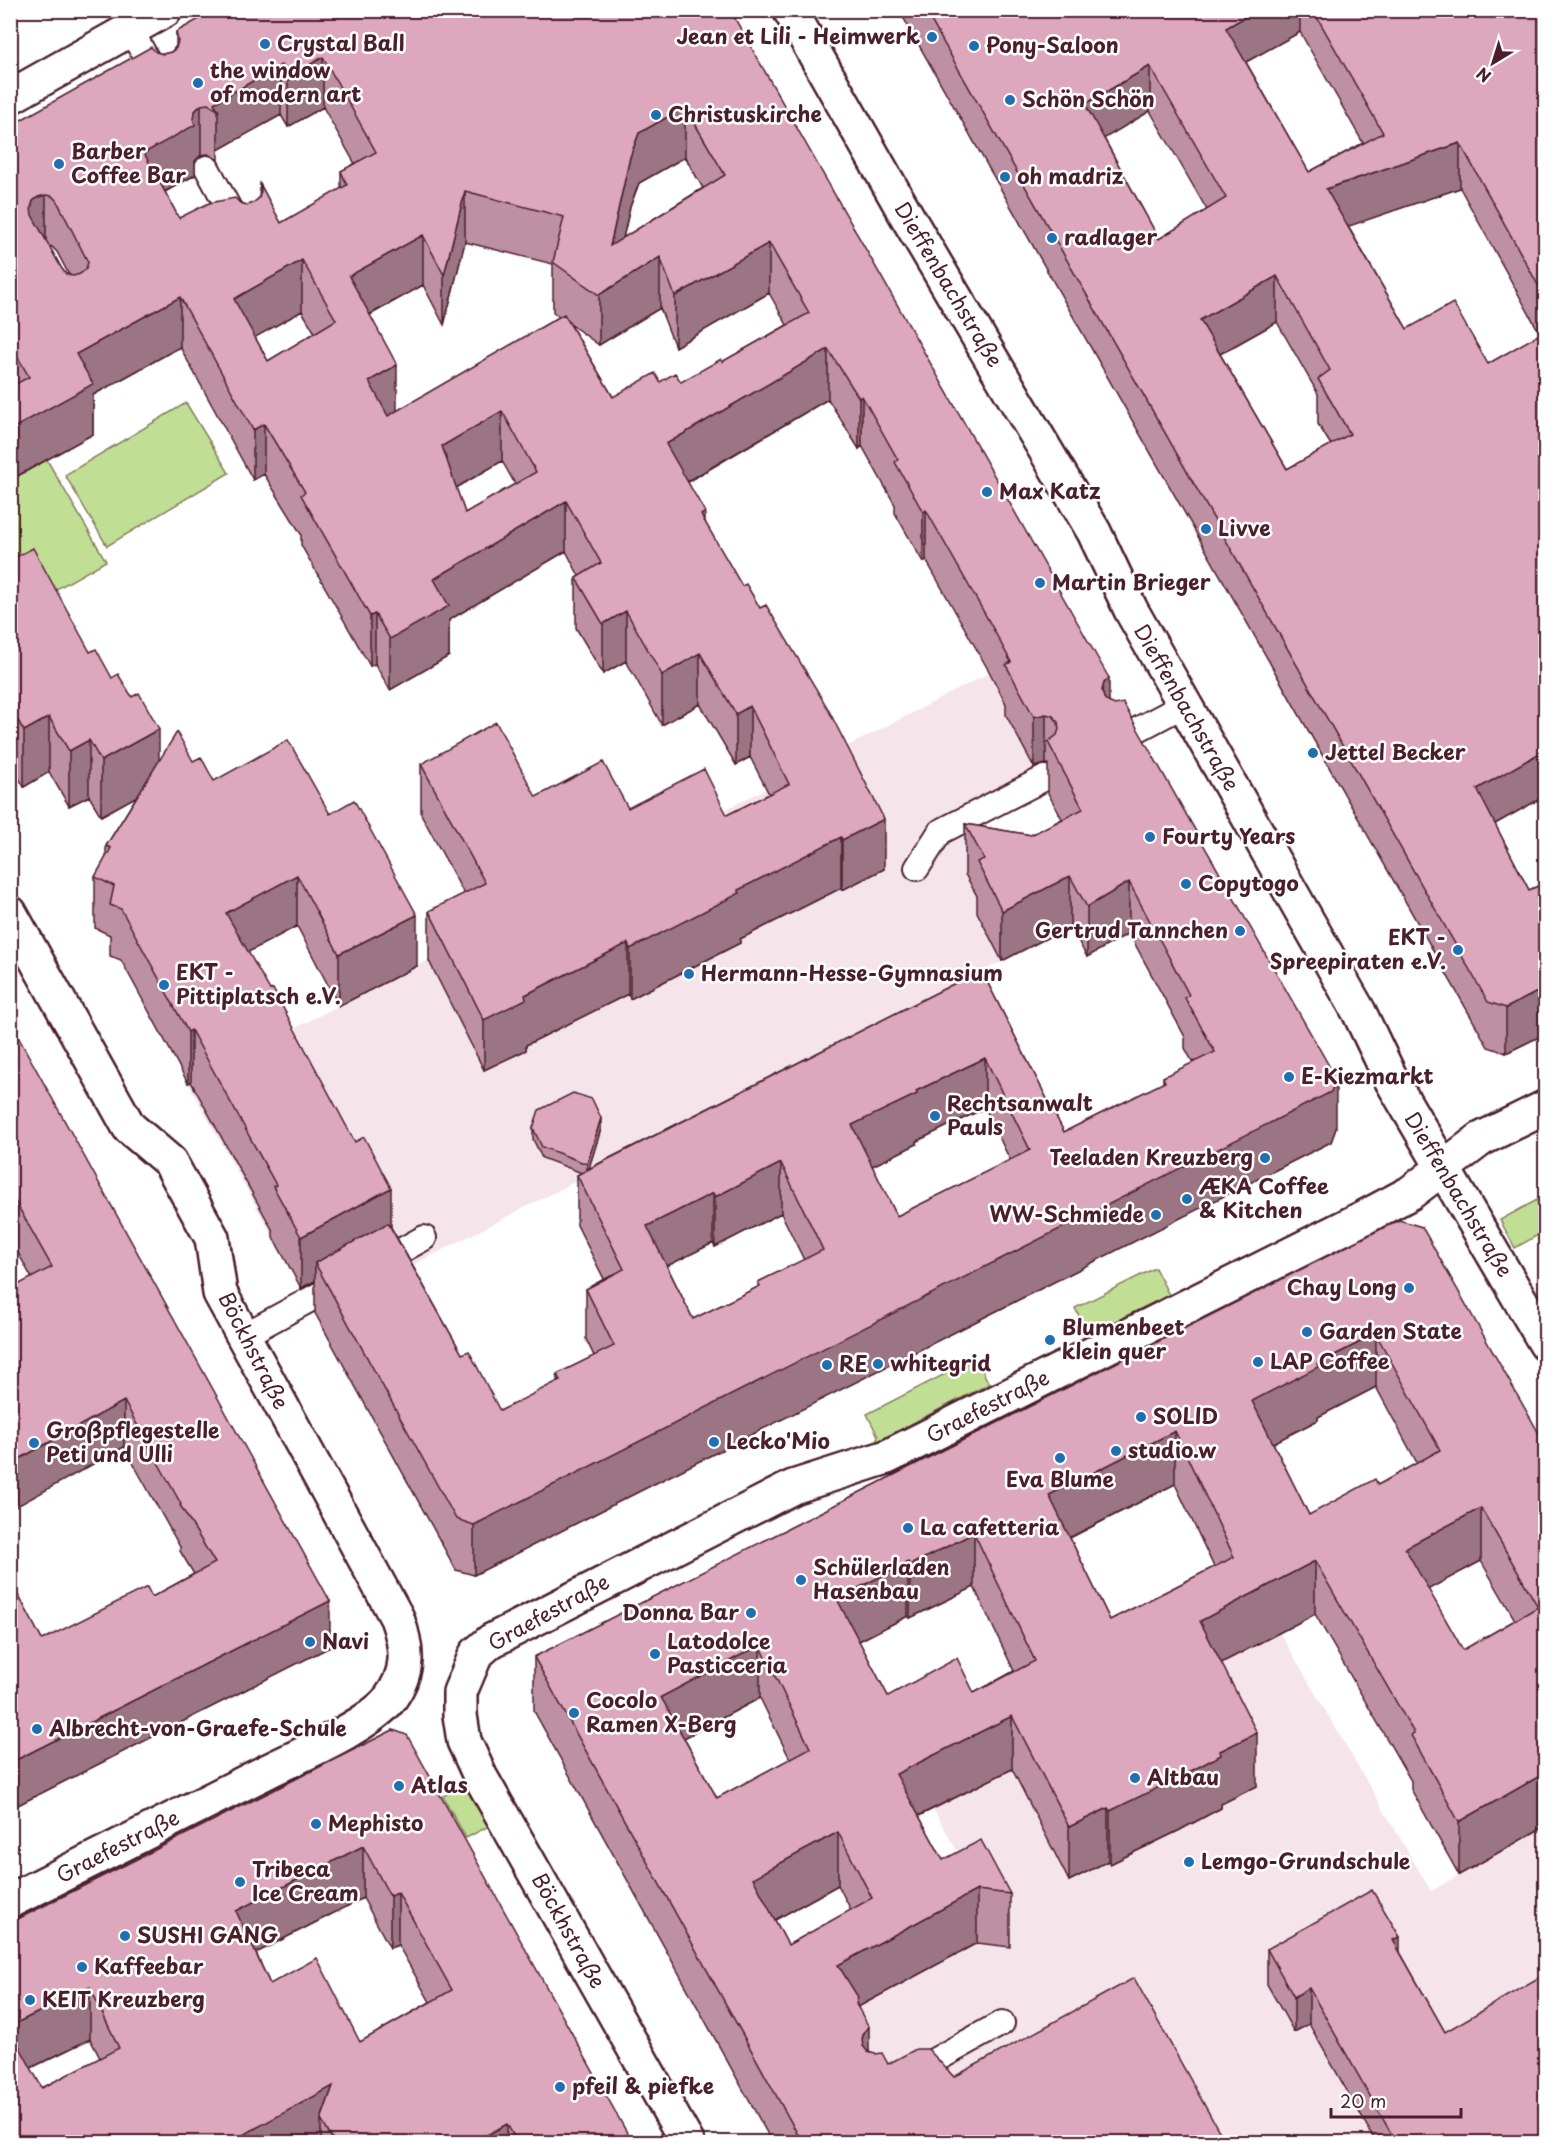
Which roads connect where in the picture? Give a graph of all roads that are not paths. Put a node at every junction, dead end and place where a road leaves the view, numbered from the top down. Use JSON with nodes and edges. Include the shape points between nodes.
{"nodes":[{"id":1,"x":165,"y":10,"type":"edge"},
{"id":2,"x":790,"y":10,"type":"edge"},
{"id":3,"x":131,"y":30,"type":"junction"},
{"id":4,"x":164,"y":90,"type":"edge"},
{"id":5,"x":10,"y":97,"type":"edge"},
{"id":6,"x":207,"y":168,"type":"dead end"},
{"id":7,"x":247,"y":241,"type":"edge"},
{"id":8,"x":1184,"y":705,"type":"junction"},
{"id":9,"x":1116,"y":741,"type":"edge"},
{"id":10,"x":1045,"y":778,"type":"dead end"},
{"id":11,"x":917,"y":868,"type":"dead end"},
{"id":12,"x":10,"y":913,"type":"edge"},
{"id":13,"x":1545,"y":1107,"type":"edge"},
{"id":14,"x":1442,"y":1169,"type":"junction"},
{"id":15,"x":424,"y":1238,"type":"dead end"},
{"id":16,"x":243,"y":1336,"type":"junction"},
{"id":17,"x":1545,"y":1344,"type":"edge"},
{"id":18,"x":405,"y":1640,"type":"joint"},
{"id":19,"x":460,"y":1715,"type":"joint"},
{"id":20,"x":10,"y":1901,"type":"edge"},
{"id":21,"x":1002,"y":2023,"type":"dead end"},
{"id":22,"x":895,"y":2083,"type":"edge"},
{"id":23,"x":687,"y":2142,"type":"edge"}],
"edges":[{"from":1,"to":3,"type":"street"},
{"from":2,"to":8,"type":"street","name":"Dieffenbachstraße","via":[[1094,532],[1131,610]]},
{"from":3,"to":4,"type":"lane"},
{"from":3,"to":5,"type":"street"},
{"from":6,"to":7,"type":"lane"},
{"from":8,"to":9,"type":"lane"},
{"from":8,"to":14,"type":"street","name":"Dieffenbachstraße","via":[[1359,1012],[1392,1081]]},
{"from":10,"to":11,"type":"lane","via":[[940,832]]},
{"from":12,"to":16,"type":"street","name":"Böckhstraße","via":[[129,1127],[170,1162],[212,1238],[220,1293]]},
{"from":13,"to":14,"type":"street","name":"Graefestraße","via":[[1480,1139]]},
{"from":14,"to":17,"type":"street","name":"Dieffenbachstraße"},
{"from":14,"to":19,"type":"street","name":"Graefestraße","via":[[1410,1193],[1365,1217],[898,1452],[793,1487],[491,1641],[476,1654],[466,1673],[460,1692]]},
{"from":15,"to":16,"type":"lane"},
{"from":16,"to":18,"type":"street","name":"Böckhstraße","via":[[378,1581]]},
{"from":18,"to":20,"type":"street","name":"Graefestraße","via":[[399,1686],[372,1716]]},
{"from":19,"to":23,"type":"street","name":"Böckhstraße","via":[[464,1741],[480,1776]]},
{"from":21,"to":22,"type":"lane"}]}
